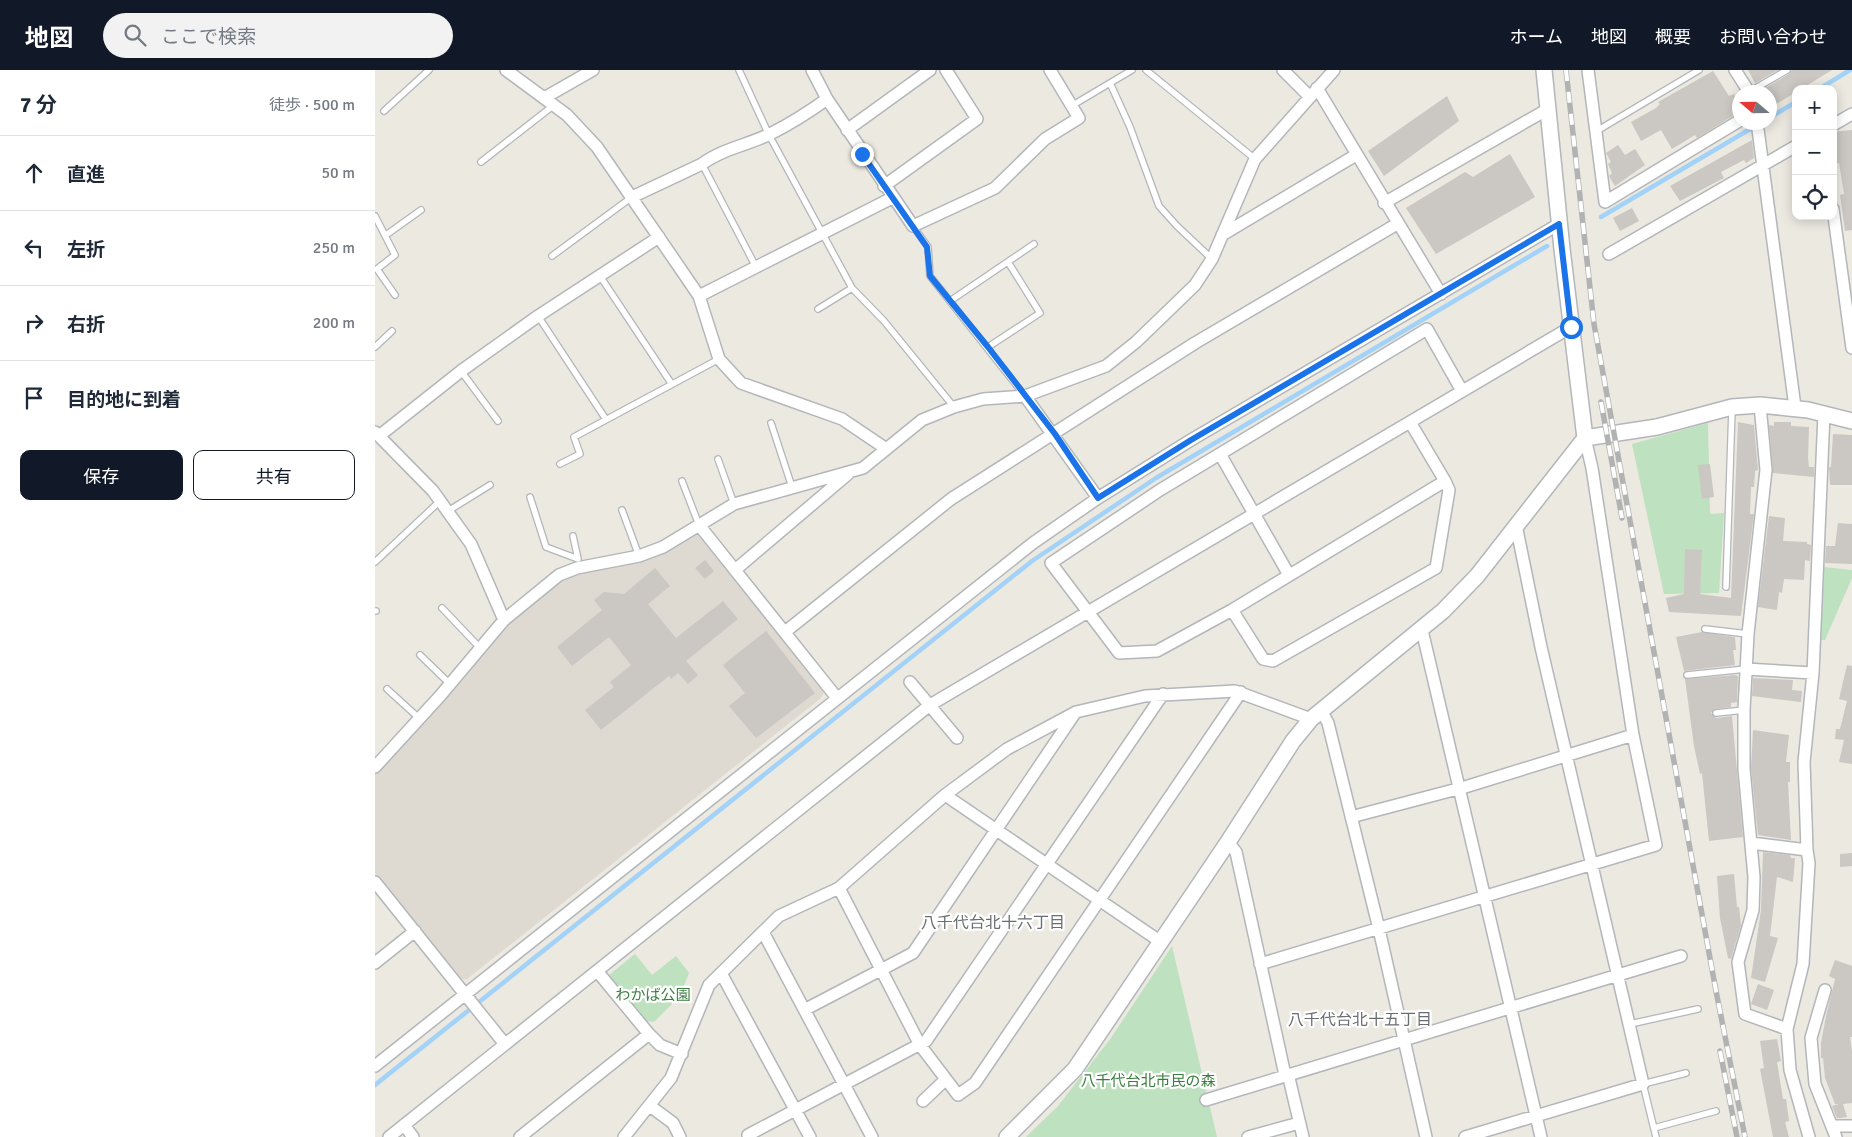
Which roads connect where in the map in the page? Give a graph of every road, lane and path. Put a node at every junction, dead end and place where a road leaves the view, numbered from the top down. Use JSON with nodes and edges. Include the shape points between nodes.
{"nodes":[{"id":1,"x":429,"y":70,"type":"edge"},
{"id":2,"x":506,"y":70,"type":"edge"},
{"id":3,"x":593,"y":70,"type":"edge"},
{"id":4,"x":739,"y":70,"type":"edge"},
{"id":5,"x":813,"y":70,"type":"edge"},
{"id":6,"x":930,"y":70,"type":"edge"},
{"id":7,"x":946,"y":70,"type":"edge"},
{"id":8,"x":1050,"y":70,"type":"edge"},
{"id":9,"x":1132,"y":70,"type":"edge"},
{"id":10,"x":1146,"y":70,"type":"edge"},
{"id":11,"x":1283,"y":70,"type":"edge"},
{"id":12,"x":1334,"y":70,"type":"edge"},
{"id":13,"x":1544,"y":70,"type":"edge"},
{"id":14,"x":1699,"y":70,"type":"edge"},
{"id":15,"x":1735,"y":70,"type":"edge"},
{"id":16,"x":1787,"y":70,"type":"edge"},
{"id":17,"x":1589,"y":71,"type":"edge"},
{"id":18,"x":1110,"y":83,"type":"junction"},
{"id":19,"x":1745,"y":85,"type":"edge"},
{"id":20,"x":1761,"y":85,"type":"edge"},
{"id":21,"x":1313,"y":92,"type":"junction"},
{"id":22,"x":544,"y":98,"type":"junction"},
{"id":23,"x":827,"y":99,"type":"junction"},
{"id":24,"x":554,"y":105,"type":"junction"},
{"id":25,"x":1073,"y":105,"type":"junction"},
{"id":26,"x":1548,"y":109,"type":"junction"},
{"id":27,"x":384,"y":111,"type":"dead end"},
{"id":28,"x":1852,"y":114,"type":"edge"},
{"id":29,"x":1837,"y":122,"type":"edge"},
{"id":30,"x":1732,"y":125,"type":"edge"},
{"id":31,"x":847,"y":130,"type":"junction"},
{"id":32,"x":1757,"y":130,"type":"edge"},
{"id":33,"x":1595,"y":132,"type":"junction"},
{"id":34,"x":769,"y":135,"type":"junction"},
{"id":35,"x":1792,"y":148,"type":"edge"},
{"id":36,"x":1356,"y":155,"type":"junction"},
{"id":37,"x":1255,"y":159,"type":"junction"},
{"id":38,"x":481,"y":162,"type":"dead end"},
{"id":39,"x":702,"y":164,"type":"junction"},
{"id":40,"x":1762,"y":166,"type":"junction"},
{"id":41,"x":884,"y":186,"type":"junction"},
{"id":42,"x":632,"y":197,"type":"junction"},
{"id":43,"x":892,"y":198,"type":"junction"},
{"id":44,"x":1384,"y":204,"type":"junction"},
{"id":45,"x":421,"y":210,"type":"dead end"},
{"id":46,"x":375,"y":216,"type":"edge"},
{"id":47,"x":1835,"y":220,"type":"edge"},
{"id":48,"x":1397,"y":224,"type":"junction"},
{"id":49,"x":1559,"y":224,"type":"junction"},
{"id":50,"x":913,"y":226,"type":"junction"},
{"id":51,"x":821,"y":234,"type":"junction"},
{"id":52,"x":385,"y":235,"type":"junction"},
{"id":53,"x":1222,"y":235,"type":"junction"},
{"id":54,"x":659,"y":237,"type":"junction"},
{"id":55,"x":1034,"y":244,"type":"dead end"},
{"id":56,"x":1609,"y":254,"type":"dead end"},
{"id":57,"x":552,"y":256,"type":"dead end"},
{"id":58,"x":1212,"y":259,"type":"junction"},
{"id":59,"x":1008,"y":262,"type":"junction"},
{"id":60,"x":756,"y":267,"type":"junction"},
{"id":61,"x":600,"y":276,"type":"junction"},
{"id":62,"x":852,"y":288,"type":"junction"},
{"id":63,"x":1441,"y":294,"type":"junction"},
{"id":64,"x":395,"y":295,"type":"dead end"},
{"id":65,"x":699,"y":296,"type":"junction"},
{"id":66,"x":950,"y":301,"type":"junction"},
{"id":67,"x":818,"y":309,"type":"dead end"},
{"id":68,"x":538,"y":316,"type":"junction"},
{"id":69,"x":1571,"y":327,"type":"junction"},
{"id":70,"x":392,"y":331,"type":"dead end"},
{"id":71,"x":375,"y":347,"type":"edge"},
{"id":72,"x":988,"y":347,"type":"junction"},
{"id":73,"x":1852,"y":348,"type":"edge"},
{"id":74,"x":719,"y":359,"type":"junction"},
{"id":75,"x":461,"y":371,"type":"junction"},
{"id":76,"x":671,"y":383,"type":"junction"},
{"id":77,"x":1462,"y":391,"type":"junction"},
{"id":78,"x":1025,"y":396,"type":"junction"},
{"id":79,"x":1760,"y":405,"type":"junction"},
{"id":80,"x":954,"y":407,"type":"junction"},
{"id":81,"x":1732,"y":407,"type":"junction"},
{"id":82,"x":1795,"y":407,"type":"junction"},
{"id":83,"x":1824,"y":413,"type":"junction"},
{"id":84,"x":605,"y":418,"type":"junction"},
{"id":85,"x":498,"y":421,"type":"dead end"},
{"id":86,"x":1852,"y":421,"type":"edge"},
{"id":87,"x":1410,"y":422,"type":"junction"},
{"id":88,"x":771,"y":423,"type":"dead end"},
{"id":89,"x":377,"y":434,"type":"edge"},
{"id":90,"x":1055,"y":434,"type":"junction"},
{"id":91,"x":1585,"y":438,"type":"junction"},
{"id":92,"x":885,"y":448,"type":"junction"},
{"id":93,"x":1220,"y":454,"type":"junction"},
{"id":94,"x":718,"y":460,"type":"dead end"},
{"id":95,"x":561,"y":464,"type":"dead end"},
{"id":96,"x":851,"y":472,"type":"junction"},
{"id":97,"x":682,"y":481,"type":"dead end"},
{"id":98,"x":1445,"y":481,"type":"junction"},
{"id":99,"x":490,"y":485,"type":"dead end"},
{"id":100,"x":792,"y":487,"type":"junction"},
{"id":101,"x":530,"y":497,"type":"dead end"},
{"id":102,"x":1098,"y":498,"type":"junction"},
{"id":103,"x":440,"y":501,"type":"junction"},
{"id":104,"x":734,"y":504,"type":"junction"},
{"id":105,"x":622,"y":510,"type":"dead end"},
{"id":106,"x":448,"y":511,"type":"junction"},
{"id":107,"x":1253,"y":514,"type":"junction"},
{"id":108,"x":699,"y":525,"type":"junction"},
{"id":109,"x":1516,"y":525,"type":"junction"},
{"id":110,"x":573,"y":536,"type":"dead end"},
{"id":111,"x":639,"y":556,"type":"junction"},
{"id":112,"x":375,"y":562,"type":"edge"},
{"id":113,"x":579,"y":563,"type":"junction"},
{"id":114,"x":735,"y":570,"type":"junction"},
{"id":115,"x":1289,"y":575,"type":"junction"},
{"id":116,"x":1726,"y":587,"type":"dead end"},
{"id":117,"x":442,"y":608,"type":"dead end"},
{"id":118,"x":1232,"y":610,"type":"junction"},
{"id":119,"x":1087,"y":612,"type":"junction"},
{"id":120,"x":504,"y":620,"type":"junction"},
{"id":121,"x":1705,"y":629,"type":"dead end"},
{"id":122,"x":1422,"y":630,"type":"junction"},
{"id":123,"x":785,"y":632,"type":"junction"},
{"id":124,"x":1749,"y":634,"type":"junction"},
{"id":125,"x":481,"y":648,"type":"junction"},
{"id":126,"x":420,"y":655,"type":"dead end"},
{"id":127,"x":1746,"y":669,"type":"junction"},
{"id":128,"x":1813,"y":673,"type":"junction"},
{"id":129,"x":1687,"y":675,"type":"dead end"},
{"id":130,"x":910,"y":682,"type":"dead end"},
{"id":131,"x":450,"y":684,"type":"junction"},
{"id":132,"x":387,"y":689,"type":"dead end"},
{"id":133,"x":1241,"y":692,"type":"junction"},
{"id":134,"x":1163,"y":694,"type":"junction"},
{"id":135,"x":837,"y":698,"type":"junction"},
{"id":136,"x":930,"y":705,"type":"junction"},
{"id":137,"x":1744,"y":710,"type":"junction"},
{"id":138,"x":1076,"y":712,"type":"junction"},
{"id":139,"x":1716,"y":713,"type":"dead end"},
{"id":140,"x":1316,"y":715,"type":"junction"},
{"id":141,"x":419,"y":719,"type":"junction"},
{"id":142,"x":1633,"y":735,"type":"junction"},
{"id":143,"x":957,"y":738,"type":"dead end"},
{"id":144,"x":1567,"y":755,"type":"junction"},
{"id":145,"x":375,"y":767,"type":"edge"},
{"id":146,"x":1460,"y":788,"type":"junction"},
{"id":147,"x":945,"y":795,"type":"junction"},
{"id":148,"x":1351,"y":817,"type":"junction"},
{"id":149,"x":996,"y":829,"type":"junction"},
{"id":150,"x":1228,"y":842,"type":"junction"},
{"id":151,"x":1751,"y":844,"type":"junction"},
{"id":152,"x":1807,"y":850,"type":"junction"},
{"id":153,"x":1592,"y":864,"type":"junction"},
{"id":154,"x":1048,"y":865,"type":"junction"},
{"id":155,"x":375,"y":882,"type":"edge"},
{"id":156,"x":839,"y":888,"type":"junction"},
{"id":157,"x":1485,"y":897,"type":"junction"},
{"id":158,"x":1100,"y":900,"type":"junction"},
{"id":159,"x":1379,"y":929,"type":"junction"},
{"id":160,"x":415,"y":931,"type":"junction"},
{"id":161,"x":763,"y":932,"type":"junction"},
{"id":162,"x":1161,"y":942,"type":"junction"},
{"id":163,"x":1681,"y":956,"type":"dead end"},
{"id":164,"x":375,"y":963,"type":"edge"},
{"id":165,"x":1260,"y":964,"type":"junction"},
{"id":166,"x":881,"y":970,"type":"junction"},
{"id":167,"x":597,"y":971,"type":"junction"},
{"id":168,"x":721,"y":973,"type":"junction"},
{"id":169,"x":1619,"y":974,"type":"junction"},
{"id":170,"x":1825,"y":990,"type":"dead end"},
{"id":171,"x":467,"y":996,"type":"junction"},
{"id":172,"x":1510,"y":1007,"type":"junction"},
{"id":173,"x":806,"y":1009,"type":"junction"},
{"id":174,"x":1698,"y":1009,"type":"dead end"},
{"id":175,"x":1630,"y":1024,"type":"junction"},
{"id":176,"x":1787,"y":1029,"type":"junction"},
{"id":177,"x":649,"y":1034,"type":"junction"},
{"id":178,"x":1403,"y":1040,"type":"junction"},
{"id":179,"x":504,"y":1043,"type":"junction"},
{"id":180,"x":920,"y":1045,"type":"junction"},
{"id":181,"x":682,"y":1054,"type":"junction"},
{"id":182,"x":375,"y":1066,"type":"edge"},
{"id":183,"x":1686,"y":1073,"type":"dead end"},
{"id":184,"x":1287,"y":1075,"type":"junction"},
{"id":185,"x":945,"y":1080,"type":"junction"},
{"id":186,"x":1643,"y":1084,"type":"junction"},
{"id":187,"x":844,"y":1085,"type":"junction"},
{"id":188,"x":923,"y":1100,"type":"dead end"},
{"id":189,"x":1206,"y":1100,"type":"dead end"},
{"id":190,"x":650,"y":1106,"type":"junction"},
{"id":191,"x":796,"y":1110,"type":"junction"},
{"id":192,"x":1716,"y":1111,"type":"dead end"},
{"id":193,"x":1537,"y":1115,"type":"junction"},
{"id":194,"x":1299,"y":1123,"type":"junction"},
{"id":195,"x":404,"y":1125,"type":"junction"},
{"id":196,"x":1852,"y":1126,"type":"edge"},
{"id":197,"x":1654,"y":1128,"type":"junction"},
{"id":198,"x":1834,"y":1131,"type":"edge"},
{"id":199,"x":389,"y":1137,"type":"edge"},
{"id":200,"x":413,"y":1137,"type":"edge"},
{"id":201,"x":520,"y":1137,"type":"edge"},
{"id":202,"x":623,"y":1137,"type":"edge"},
{"id":203,"x":680,"y":1137,"type":"edge"},
{"id":204,"x":749,"y":1137,"type":"edge"},
{"id":205,"x":810,"y":1137,"type":"edge"},
{"id":206,"x":872,"y":1137,"type":"edge"},
{"id":207,"x":1007,"y":1137,"type":"edge"},
{"id":208,"x":1247,"y":1137,"type":"edge"},
{"id":209,"x":1303,"y":1137,"type":"edge"},
{"id":210,"x":1426,"y":1137,"type":"edge"},
{"id":211,"x":1465,"y":1137,"type":"edge"},
{"id":212,"x":1541,"y":1137,"type":"edge"},
{"id":213,"x":1656,"y":1137,"type":"edge"},
{"id":214,"x":1809,"y":1137,"type":"edge"}],
"edges":[{"from":1,"to":27,"type":"lane"},
{"from":2,"to":22,"type":"street"},
{"from":3,"to":22,"type":"street"},
{"from":4,"to":34,"type":"lane"},
{"from":5,"to":23,"type":"street"},
{"from":6,"to":31,"type":"street"},
{"from":7,"to":41,"type":"street","via":[[977,119]]},
{"from":8,"to":25,"type":"street"},
{"from":9,"to":18,"type":"lane"},
{"from":10,"to":37,"type":"lane"},
{"from":11,"to":21,"type":"street"},
{"from":12,"to":21,"type":"street"},
{"from":13,"to":26,"type":"street"},
{"from":14,"to":33,"type":"lane"},
{"from":15,"to":19,"type":"street"},
{"from":16,"to":20,"type":"lane"},
{"from":17,"to":33,"type":"street"},
{"from":18,"to":25,"type":"lane"},
{"from":18,"to":58,"type":"lane","via":[[1159,206]]},
{"from":21,"to":36,"type":"street"},
{"from":21,"to":37,"type":"street"},
{"from":22,"to":24,"type":"street"},
{"from":23,"to":31,"type":"street"},
{"from":23,"to":34,"type":"street"},
{"from":24,"to":38,"type":"lane"},
{"from":24,"to":42,"type":"street","via":[[584,131]]},
{"from":25,"to":50,"type":"street","via":[[1079,118],[1045,139],[995,188]]},
{"from":26,"to":44,"type":"street"},
{"from":26,"to":49,"type":"street"},
{"from":28,"to":29,"type":"street"},
{"from":30,"to":33,"type":"street","via":[[1605,202]]},
{"from":31,"to":41,"type":"street"},
{"from":32,"to":40,"type":"street"},
{"from":34,"to":39,"type":"street","via":[[711,157]]},
{"from":34,"to":51,"type":"lane"},
{"from":35,"to":40,"type":"street"},
{"from":36,"to":44,"type":"street"},
{"from":36,"to":53,"type":"street"},
{"from":37,"to":53,"type":"street"},
{"from":39,"to":42,"type":"street"},
{"from":39,"to":60,"type":"lane"},
{"from":40,"to":56,"type":"street"},
{"from":40,"to":82,"type":"street"},
{"from":41,"to":43,"type":"street"},
{"from":42,"to":54,"type":"street"},
{"from":42,"to":57,"type":"lane"},
{"from":43,"to":50,"type":"street"},
{"from":43,"to":51,"type":"street"},
{"from":44,"to":48,"type":"street"},
{"from":45,"to":52,"type":"lane"},
{"from":46,"to":52,"type":"lane"},
{"from":47,"to":73,"type":"street"},
{"from":48,"to":63,"type":"street"},
{"from":48,"to":90,"type":"street","via":[[1195,343]]},
{"from":49,"to":63,"type":"street"},
{"from":49,"to":69,"type":"street"},
{"from":50,"to":66,"type":"lane","via":[[927,247],[930,276]]},
{"from":51,"to":60,"type":"street"},
{"from":51,"to":62,"type":"lane"},
{"from":52,"to":64,"type":"lane","via":[[395,254],[377,269]]},
{"from":53,"to":58,"type":"street"},
{"from":54,"to":61,"type":"street"},
{"from":54,"to":65,"type":"street"},
{"from":55,"to":59,"type":"lane"},
{"from":58,"to":78,"type":"street","via":[[1195,285],[1106,366]]},
{"from":59,"to":66,"type":"lane"},
{"from":59,"to":72,"type":"lane","via":[[1040,313]]},
{"from":60,"to":65,"type":"street"},
{"from":61,"to":68,"type":"street"},
{"from":61,"to":76,"type":"lane"},
{"from":62,"to":67,"type":"lane"},
{"from":62,"to":80,"type":"lane","via":[[884,321]]},
{"from":63,"to":102,"type":"street"},
{"from":65,"to":74,"type":"street"},
{"from":66,"to":72,"type":"lane"},
{"from":68,"to":75,"type":"street"},
{"from":68,"to":84,"type":"lane"},
{"from":69,"to":77,"type":"street"},
{"from":69,"to":91,"type":"street"},
{"from":70,"to":71,"type":"lane"},
{"from":72,"to":78,"type":"lane"},
{"from":74,"to":76,"type":"lane"},
{"from":74,"to":92,"type":"street","via":[[741,383],[842,419]]},
{"from":75,"to":85,"type":"lane"},
{"from":75,"to":89,"type":"street"},
{"from":76,"to":84,"type":"lane"},
{"from":77,"to":87,"type":"street"},
{"from":77,"to":93,"type":"street","via":[[1427,329]]},
{"from":78,"to":80,"type":"street","via":[[983,399]]},
{"from":78,"to":90,"type":"street"},
{"from":79,"to":81,"type":"street"},
{"from":79,"to":82,"type":"street"},
{"from":79,"to":124,"type":"street","via":[[1766,470]]},
{"from":80,"to":92,"type":"street","via":[[922,420]]},
{"from":81,"to":91,"type":"street","via":[[1657,427]]},
{"from":81,"to":116,"type":"lane"},
{"from":82,"to":83,"type":"street"},
{"from":83,"to":86,"type":"street"},
{"from":83,"to":128,"type":"street"},
{"from":84,"to":95,"type":"lane","via":[[574,437],[580,454]]},
{"from":87,"to":98,"type":"street"},
{"from":87,"to":107,"type":"street"},
{"from":88,"to":100,"type":"lane"},
{"from":89,"to":103,"type":"street"},
{"from":90,"to":102,"type":"street"},
{"from":90,"to":123,"type":"street","via":[[951,499]]},
{"from":91,"to":109,"type":"street"},
{"from":91,"to":142,"type":"street"},
{"from":92,"to":96,"type":"street","via":[[863,468]]},
{"from":93,"to":107,"type":"street"},
{"from":93,"to":119,"type":"street","via":[[1051,563]]},
{"from":94,"to":104,"type":"lane"},
{"from":96,"to":100,"type":"street"},
{"from":96,"to":114,"type":"street"},
{"from":97,"to":108,"type":"lane"},
{"from":98,"to":115,"type":"street"},
{"from":98,"to":118,"type":"street","via":[[1449,490],[1436,568],[1273,661],[1263,659]]},
{"from":99,"to":106,"type":"lane"},
{"from":100,"to":104,"type":"street"},
{"from":101,"to":113,"type":"lane","via":[[547,547]]},
{"from":102,"to":135,"type":"street","via":[[1033,543]]},
{"from":103,"to":106,"type":"street"},
{"from":103,"to":112,"type":"lane"},
{"from":104,"to":108,"type":"street"},
{"from":105,"to":111,"type":"lane"},
{"from":106,"to":120,"type":"street","via":[[471,544]]},
{"from":107,"to":115,"type":"street"},
{"from":107,"to":119,"type":"street"},
{"from":108,"to":111,"type":"street","via":[[663,547]]},
{"from":108,"to":114,"type":"street"},
{"from":109,"to":122,"type":"street","via":[[1477,576]]},
{"from":109,"to":144,"type":"street"},
{"from":110,"to":113,"type":"lane"},
{"from":111,"to":113,"type":"street"},
{"from":113,"to":120,"type":"street","via":[[559,575]]},
{"from":114,"to":123,"type":"street"},
{"from":115,"to":118,"type":"street"},
{"from":117,"to":125,"type":"lane"},
{"from":118,"to":119,"type":"street","via":[[1157,651],[1129,654],[1119,653]]},
{"from":119,"to":136,"type":"street"},
{"from":120,"to":125,"type":"street"},
{"from":121,"to":124,"type":"lane"},
{"from":122,"to":140,"type":"street"},
{"from":122,"to":146,"type":"street"},
{"from":123,"to":135,"type":"street"},
{"from":124,"to":127,"type":"street"},
{"from":125,"to":131,"type":"street"},
{"from":126,"to":131,"type":"lane"},
{"from":127,"to":128,"type":"street"},
{"from":127,"to":129,"type":"lane"},
{"from":127,"to":137,"type":"street"},
{"from":128,"to":152,"type":"street","via":[[1804,762]]},
{"from":130,"to":136,"type":"street"},
{"from":131,"to":141,"type":"street"},
{"from":132,"to":141,"type":"lane"},
{"from":133,"to":134,"type":"street"},
{"from":133,"to":140,"type":"street"},
{"from":133,"to":158,"type":"street"},
{"from":134,"to":138,"type":"street","via":[[1119,700]]},
{"from":134,"to":154,"type":"street"},
{"from":135,"to":171,"type":"street"},
{"from":136,"to":143,"type":"street"},
{"from":136,"to":167,"type":"street"},
{"from":137,"to":139,"type":"lane"},
{"from":137,"to":151,"type":"street","via":[[1744,769]]},
{"from":138,"to":147,"type":"street","via":[[1007,749]]},
{"from":138,"to":149,"type":"street"},
{"from":140,"to":148,"type":"street","via":[[1328,723]]},
{"from":140,"to":150,"type":"street","via":[[1293,741]]},
{"from":141,"to":145,"type":"street"},
{"from":142,"to":144,"type":"street"},
{"from":142,"to":153,"type":"street","via":[[1656,846]]},
{"from":144,"to":146,"type":"street"},
{"from":144,"to":153,"type":"street"},
{"from":146,"to":148,"type":"street"},
{"from":146,"to":157,"type":"street"},
{"from":147,"to":149,"type":"street"},
{"from":147,"to":156,"type":"street"},
{"from":148,"to":159,"type":"street"},
{"from":149,"to":154,"type":"street"},
{"from":149,"to":166,"type":"street","via":[[913,953]]},
{"from":150,"to":162,"type":"street"},
{"from":150,"to":165,"type":"street","via":[[1236,852]]},
{"from":151,"to":152,"type":"street"},
{"from":151,"to":176,"type":"street","via":[[1753,910],[1738,962],[1745,1014]]},
{"from":152,"to":176,"type":"street","via":[[1803,964]]},
{"from":153,"to":157,"type":"street"},
{"from":153,"to":169,"type":"street"},
{"from":154,"to":158,"type":"street"},
{"from":154,"to":180,"type":"street"},
{"from":155,"to":160,"type":"street"},
{"from":156,"to":161,"type":"street","via":[[779,916]]},
{"from":156,"to":166,"type":"street"},
{"from":157,"to":159,"type":"street"},
{"from":157,"to":172,"type":"street"},
{"from":158,"to":162,"type":"street"},
{"from":158,"to":185,"type":"street","via":[[975,1083],[958,1095]]},
{"from":159,"to":165,"type":"street"},
{"from":159,"to":178,"type":"street"},
{"from":160,"to":164,"type":"street"},
{"from":160,"to":171,"type":"street"},
{"from":161,"to":168,"type":"street"},
{"from":161,"to":173,"type":"street"},
{"from":162,"to":207,"type":"street","via":[[1075,1069]]},
{"from":163,"to":169,"type":"street"},
{"from":165,"to":184,"type":"street"},
{"from":166,"to":173,"type":"street"},
{"from":166,"to":180,"type":"street"},
{"from":167,"to":177,"type":"street"},
{"from":167,"to":179,"type":"street"},
{"from":168,"to":181,"type":"street","via":[[709,984]]},
{"from":168,"to":191,"type":"street"},
{"from":169,"to":172,"type":"street"},
{"from":169,"to":175,"type":"street"},
{"from":170,"to":198,"type":"street","via":[[1811,1038],[1815,1084]]},
{"from":171,"to":179,"type":"street"},
{"from":171,"to":182,"type":"street"},
{"from":172,"to":178,"type":"street"},
{"from":172,"to":193,"type":"street"},
{"from":173,"to":187,"type":"street"},
{"from":174,"to":175,"type":"lane"},
{"from":175,"to":186,"type":"street"},
{"from":176,"to":214,"type":"street","via":[[1790,1070]]},
{"from":177,"to":181,"type":"street","via":[[660,1044]]},
{"from":177,"to":201,"type":"street"},
{"from":178,"to":184,"type":"street"},
{"from":178,"to":210,"type":"street"},
{"from":179,"to":195,"type":"street"},
{"from":180,"to":185,"type":"street"},
{"from":180,"to":187,"type":"street"},
{"from":181,"to":190,"type":"street","via":[[671,1078]]},
{"from":183,"to":186,"type":"lane"},
{"from":184,"to":189,"type":"street"},
{"from":184,"to":194,"type":"street"},
{"from":185,"to":188,"type":"street"},
{"from":186,"to":193,"type":"street"},
{"from":186,"to":197,"type":"lane"},
{"from":187,"to":191,"type":"street"},
{"from":187,"to":206,"type":"street"},
{"from":190,"to":202,"type":"street"},
{"from":190,"to":203,"type":"street","via":[[673,1123]]},
{"from":191,"to":204,"type":"street"},
{"from":191,"to":205,"type":"street"},
{"from":192,"to":197,"type":"lane"},
{"from":193,"to":211,"type":"street"},
{"from":193,"to":212,"type":"street"},
{"from":194,"to":208,"type":"street"},
{"from":194,"to":209,"type":"street"},
{"from":195,"to":199,"type":"street"},
{"from":195,"to":200,"type":"street"},
{"from":196,"to":198,"type":"street"},
{"from":197,"to":213,"type":"lane"}]}
